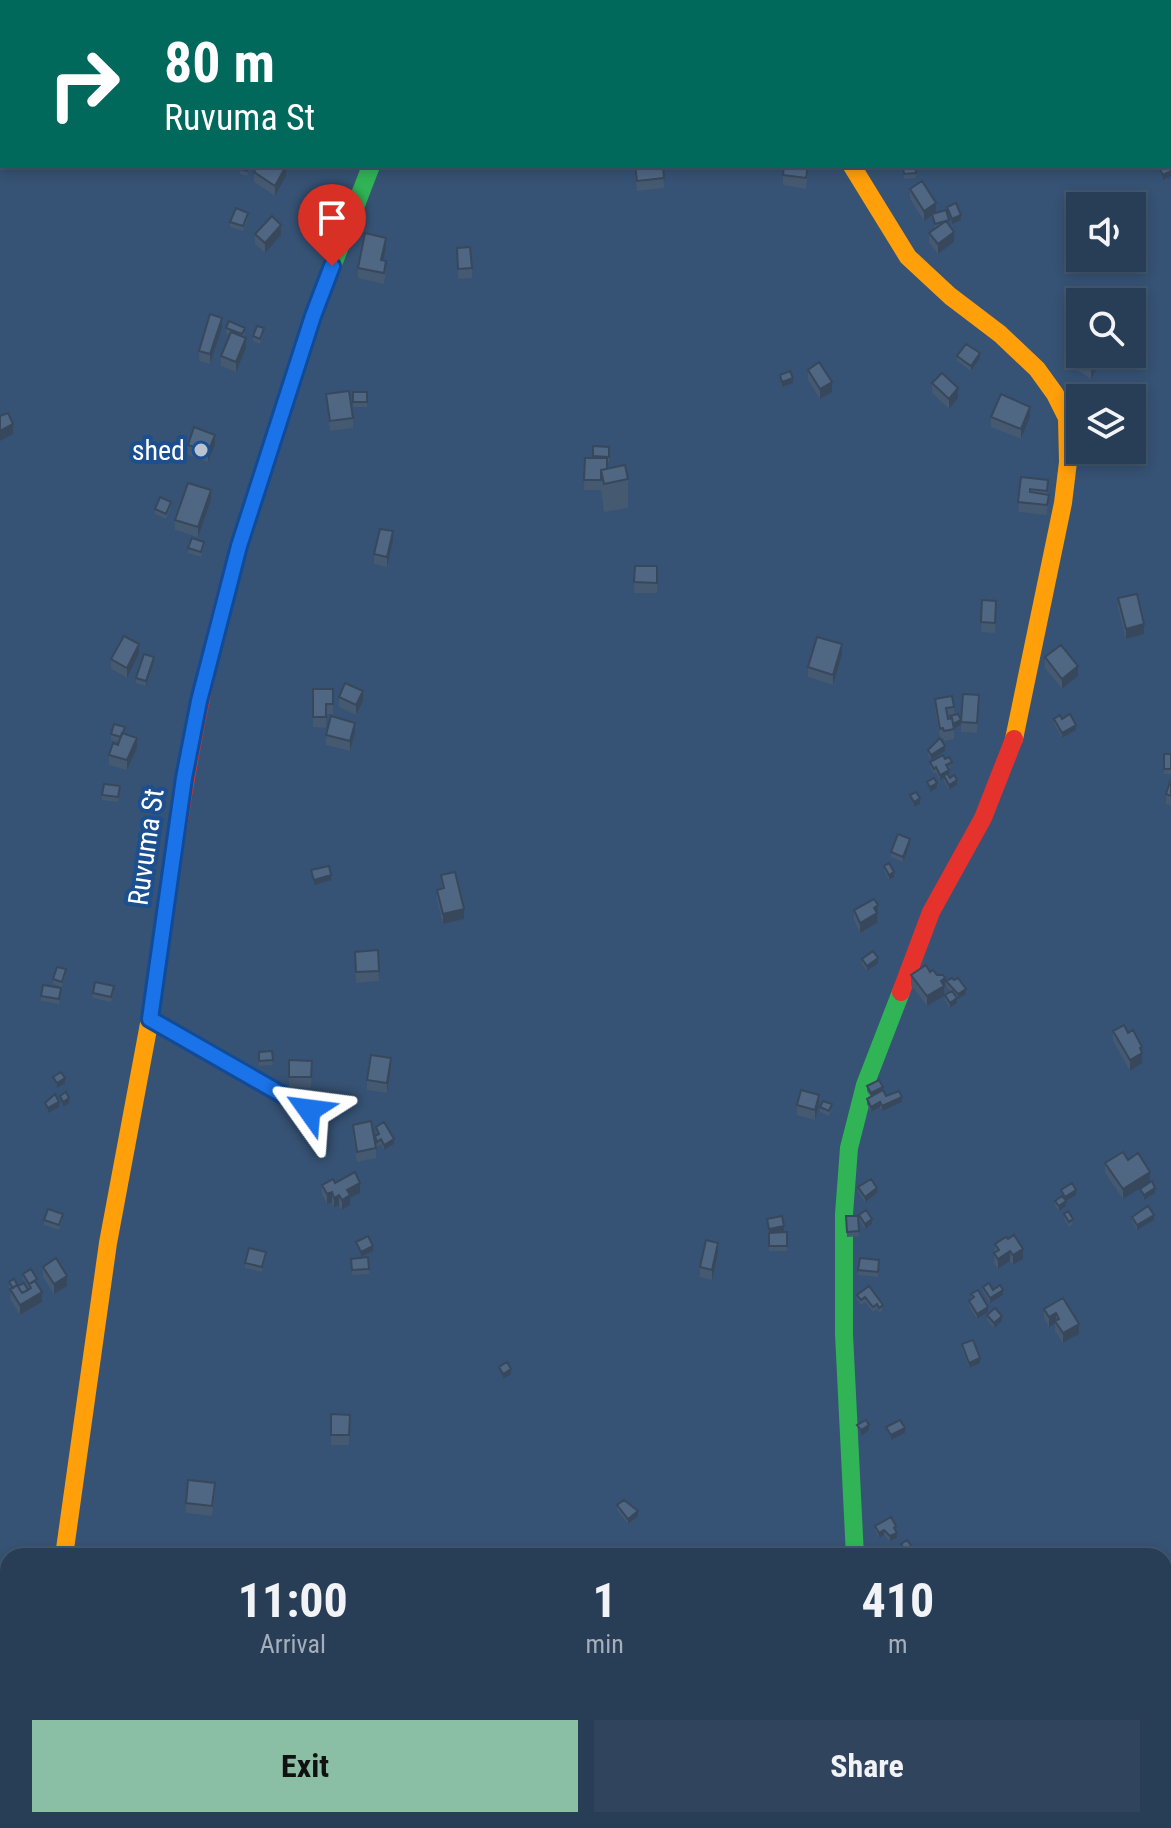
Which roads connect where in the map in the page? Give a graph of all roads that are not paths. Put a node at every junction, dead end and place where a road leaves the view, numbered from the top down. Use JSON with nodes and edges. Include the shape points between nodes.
{"nodes":[{"id":1,"x":370,"y":168,"type":"edge"},
{"id":2,"x":853,"y":168,"type":"edge"},
{"id":3,"x":150,"y":1019,"type":"junction"},
{"id":4,"x":309,"y":1110,"type":"dead end"},
{"id":5,"x":65,"y":1548,"type":"edge"},
{"id":6,"x":855,"y":1548,"type":"edge"}],
"edges":[{"from":1,"to":3,"type":"street","name":"Ruvuma St","via":[[313,316],[235,561],[184,778]]},
{"from":2,"to":6,"type":"street","via":[[908,257],[1037,369],[1067,418],[1068,462],[1011,751],[983,818],[931,912],[865,1085],[849,1148],[844,1334]]},
{"from":3,"to":4,"type":"street"},
{"from":3,"to":5,"type":"street","name":"Ruvuma St","via":[[108,1243]]}]}
